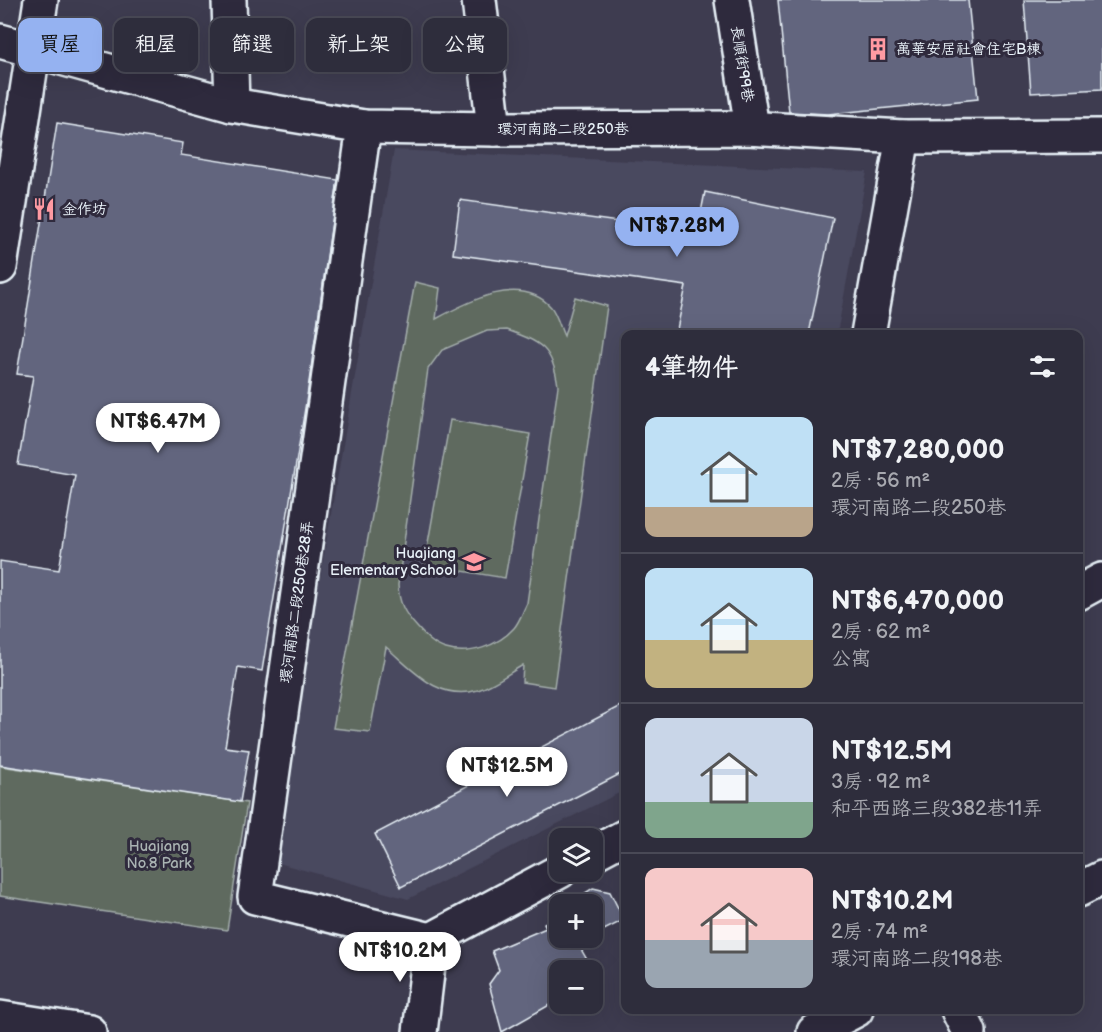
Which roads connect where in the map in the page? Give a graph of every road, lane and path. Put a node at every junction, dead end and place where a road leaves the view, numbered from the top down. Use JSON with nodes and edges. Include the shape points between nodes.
{"nodes":[{"id":1,"x":41,"y":0,"type":"edge"},
{"id":2,"x":229,"y":0,"type":"edge"},
{"id":3,"x":478,"y":0,"type":"edge"},
{"id":4,"x":732,"y":0,"type":"edge"},
{"id":5,"x":38,"y":18,"type":"edge"},
{"id":6,"x":0,"y":41,"type":"edge"},
{"id":7,"x":18,"y":46,"type":"edge"},
{"id":8,"x":102,"y":69,"type":"edge"},
{"id":9,"x":31,"y":72,"type":"edge"},
{"id":10,"x":232,"y":105,"type":"junction"},
{"id":11,"x":364,"y":127,"type":"junction"},
{"id":12,"x":752,"y":128,"type":"junction"},
{"id":13,"x":494,"y":129,"type":"junction"},
{"id":14,"x":1102,"y":136,"type":"edge"},
{"id":15,"x":903,"y":137,"type":"junction"},
{"id":16,"x":0,"y":267,"type":"edge"},
{"id":17,"x":869,"y":330,"type":"edge"},
{"id":18,"x":1102,"y":580,"type":"edge"},
{"id":19,"x":1083,"y":590,"type":"edge"},
{"id":20,"x":621,"y":839,"type":"edge"},
{"id":21,"x":603,"y":848,"type":"edge"},
{"id":22,"x":549,"y":877,"type":"edge"},
{"id":23,"x":1102,"y":878,"type":"edge"},
{"id":24,"x":1083,"y":888,"type":"edge"},
{"id":25,"x":431,"y":940,"type":"junction"},
{"id":26,"x":848,"y":1014,"type":"edge"},
{"id":27,"x":960,"y":1014,"type":"edge"},
{"id":28,"x":0,"y":1018,"type":"edge"},
{"id":29,"x":89,"y":1032,"type":"edge"},
{"id":30,"x":420,"y":1032,"type":"edge"},
{"id":31,"x":814,"y":1032,"type":"edge"},
{"id":32,"x":969,"y":1032,"type":"edge"}],
"edges":[{"from":1,"to":5,"type":"street"},
{"from":2,"to":10,"type":"street"},
{"from":3,"to":13,"type":"street"},
{"from":4,"to":12,"type":"street","name":"長順街99巷"},
{"from":6,"to":7,"type":"street","name":"環河南路二段250巷"},
{"from":8,"to":10,"type":"street","name":"環河南路二段250巷"},
{"from":9,"to":16,"type":"street"},
{"from":10,"to":11,"type":"street","name":"環河南路二段250巷"},
{"from":11,"to":13,"type":"street","name":"環河南路二段250巷"},
{"from":11,"to":25,"type":"street","name":"環河南路二段250巷28弄","via":[[255,897]]},
{"from":12,"to":13,"type":"street","name":"環河南路二段250巷"},
{"from":12,"to":15,"type":"street","name":"環河南路二段250巷"},
{"from":14,"to":15,"type":"street","name":"環河南路二段250巷"},
{"from":15,"to":17,"type":"street"},
{"from":18,"to":19,"type":"street"},
{"from":20,"to":21,"type":"street"},
{"from":22,"to":25,"type":"street"},
{"from":23,"to":24,"type":"street"},
{"from":25,"to":30,"type":"street"},
{"from":26,"to":31,"type":"street"},
{"from":27,"to":32,"type":"street"},
{"from":28,"to":29,"type":"street"}]}
